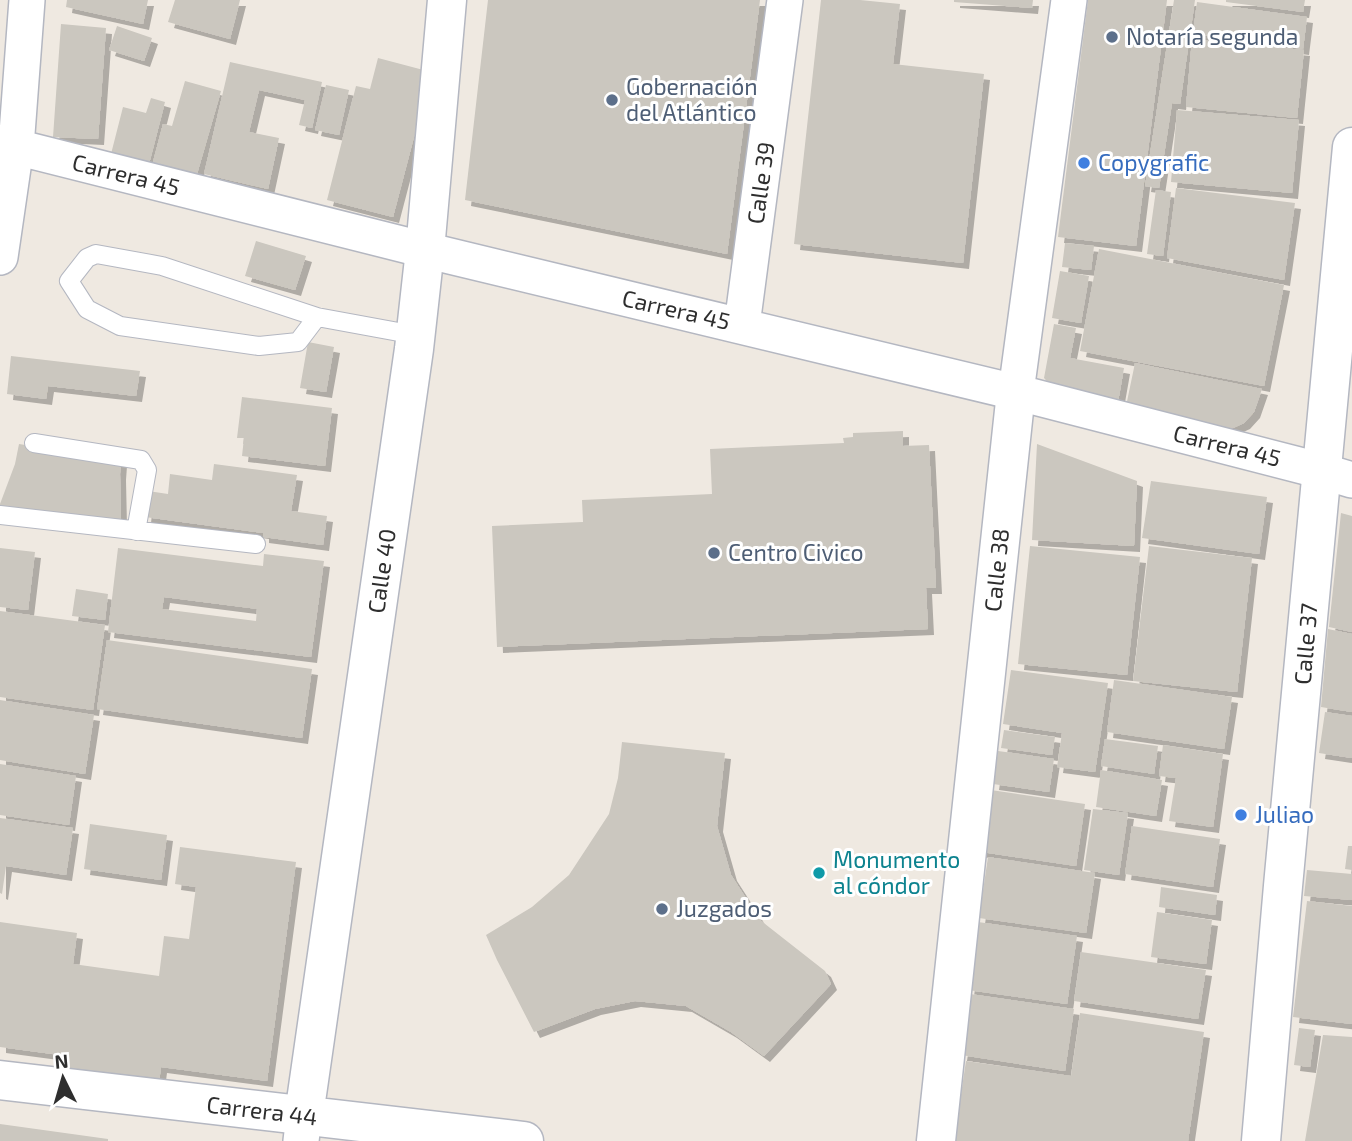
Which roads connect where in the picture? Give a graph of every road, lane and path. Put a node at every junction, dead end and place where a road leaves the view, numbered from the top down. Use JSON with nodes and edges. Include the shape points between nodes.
{"nodes":[{"id":1,"x":27,"y":0,"type":"edge"},
{"id":2,"x":447,"y":0,"type":"edge"},
{"id":3,"x":785,"y":0,"type":"edge"},
{"id":4,"x":1069,"y":0,"type":"edge"},
{"id":5,"x":8,"y":145,"type":"edge"},
{"id":6,"x":1352,"y":147,"type":"edge"},
{"id":7,"x":425,"y":250,"type":"junction"},
{"id":8,"x":0,"y":257,"type":"edge"},
{"id":9,"x":317,"y":317,"type":"junction"},
{"id":10,"x":742,"y":325,"type":"junction"},
{"id":11,"x":415,"y":335,"type":"junction"},
{"id":12,"x":1016,"y":392,"type":"junction"},
{"id":13,"x":34,"y":443,"type":"dead end"},
{"id":14,"x":1337,"y":475,"type":"edge"},
{"id":15,"x":0,"y":515,"type":"edge"},
{"id":16,"x":136,"y":531,"type":"junction"},
{"id":17,"x":256,"y":544,"type":"dead end"},
{"id":18,"x":0,"y":1080,"type":"edge"},
{"id":19,"x":303,"y":1128,"type":"edge"},
{"id":20,"x":524,"y":1141,"type":"edge"},
{"id":21,"x":936,"y":1141,"type":"edge"},
{"id":22,"x":1261,"y":1141,"type":"edge"}],
"edges":[{"from":1,"to":5,"type":"street"},
{"from":2,"to":7,"type":"street","name":"Calle 40"},
{"from":3,"to":10,"type":"street","name":"Calle 39"},
{"from":4,"to":12,"type":"street","name":"Calle 38"},
{"from":5,"to":7,"type":"street","name":"Carrera 45"},
{"from":5,"to":8,"type":"street"},
{"from":6,"to":14,"type":"street","name":"Calle 37"},
{"from":7,"to":10,"type":"street","name":"Carrera 45"},
{"from":7,"to":11,"type":"street","name":"Calle 40"},
{"from":9,"to":9,"type":"lane","via":[[162,266],[96,254],[87,258],[69,281],[87,309],[120,326],[259,346],[298,342]]},
{"from":9,"to":11,"type":"lane"},
{"from":10,"to":12,"type":"street","name":"Carrera 45"},
{"from":11,"to":19,"type":"street","name":"Calle 40"},
{"from":12,"to":14,"type":"street","name":"Carrera 45"},
{"from":12,"to":21,"type":"street","name":"Calle 38"},
{"from":13,"to":16,"type":"lane","via":[[141,460],[147,470]]},
{"from":14,"to":22,"type":"street","name":"Calle 37","via":[[1283,886]]},
{"from":15,"to":16,"type":"lane"},
{"from":16,"to":17,"type":"lane"},
{"from":18,"to":19,"type":"street","name":"Carrera 44"},
{"from":19,"to":20,"type":"street","name":"Carrera 44"}]}
